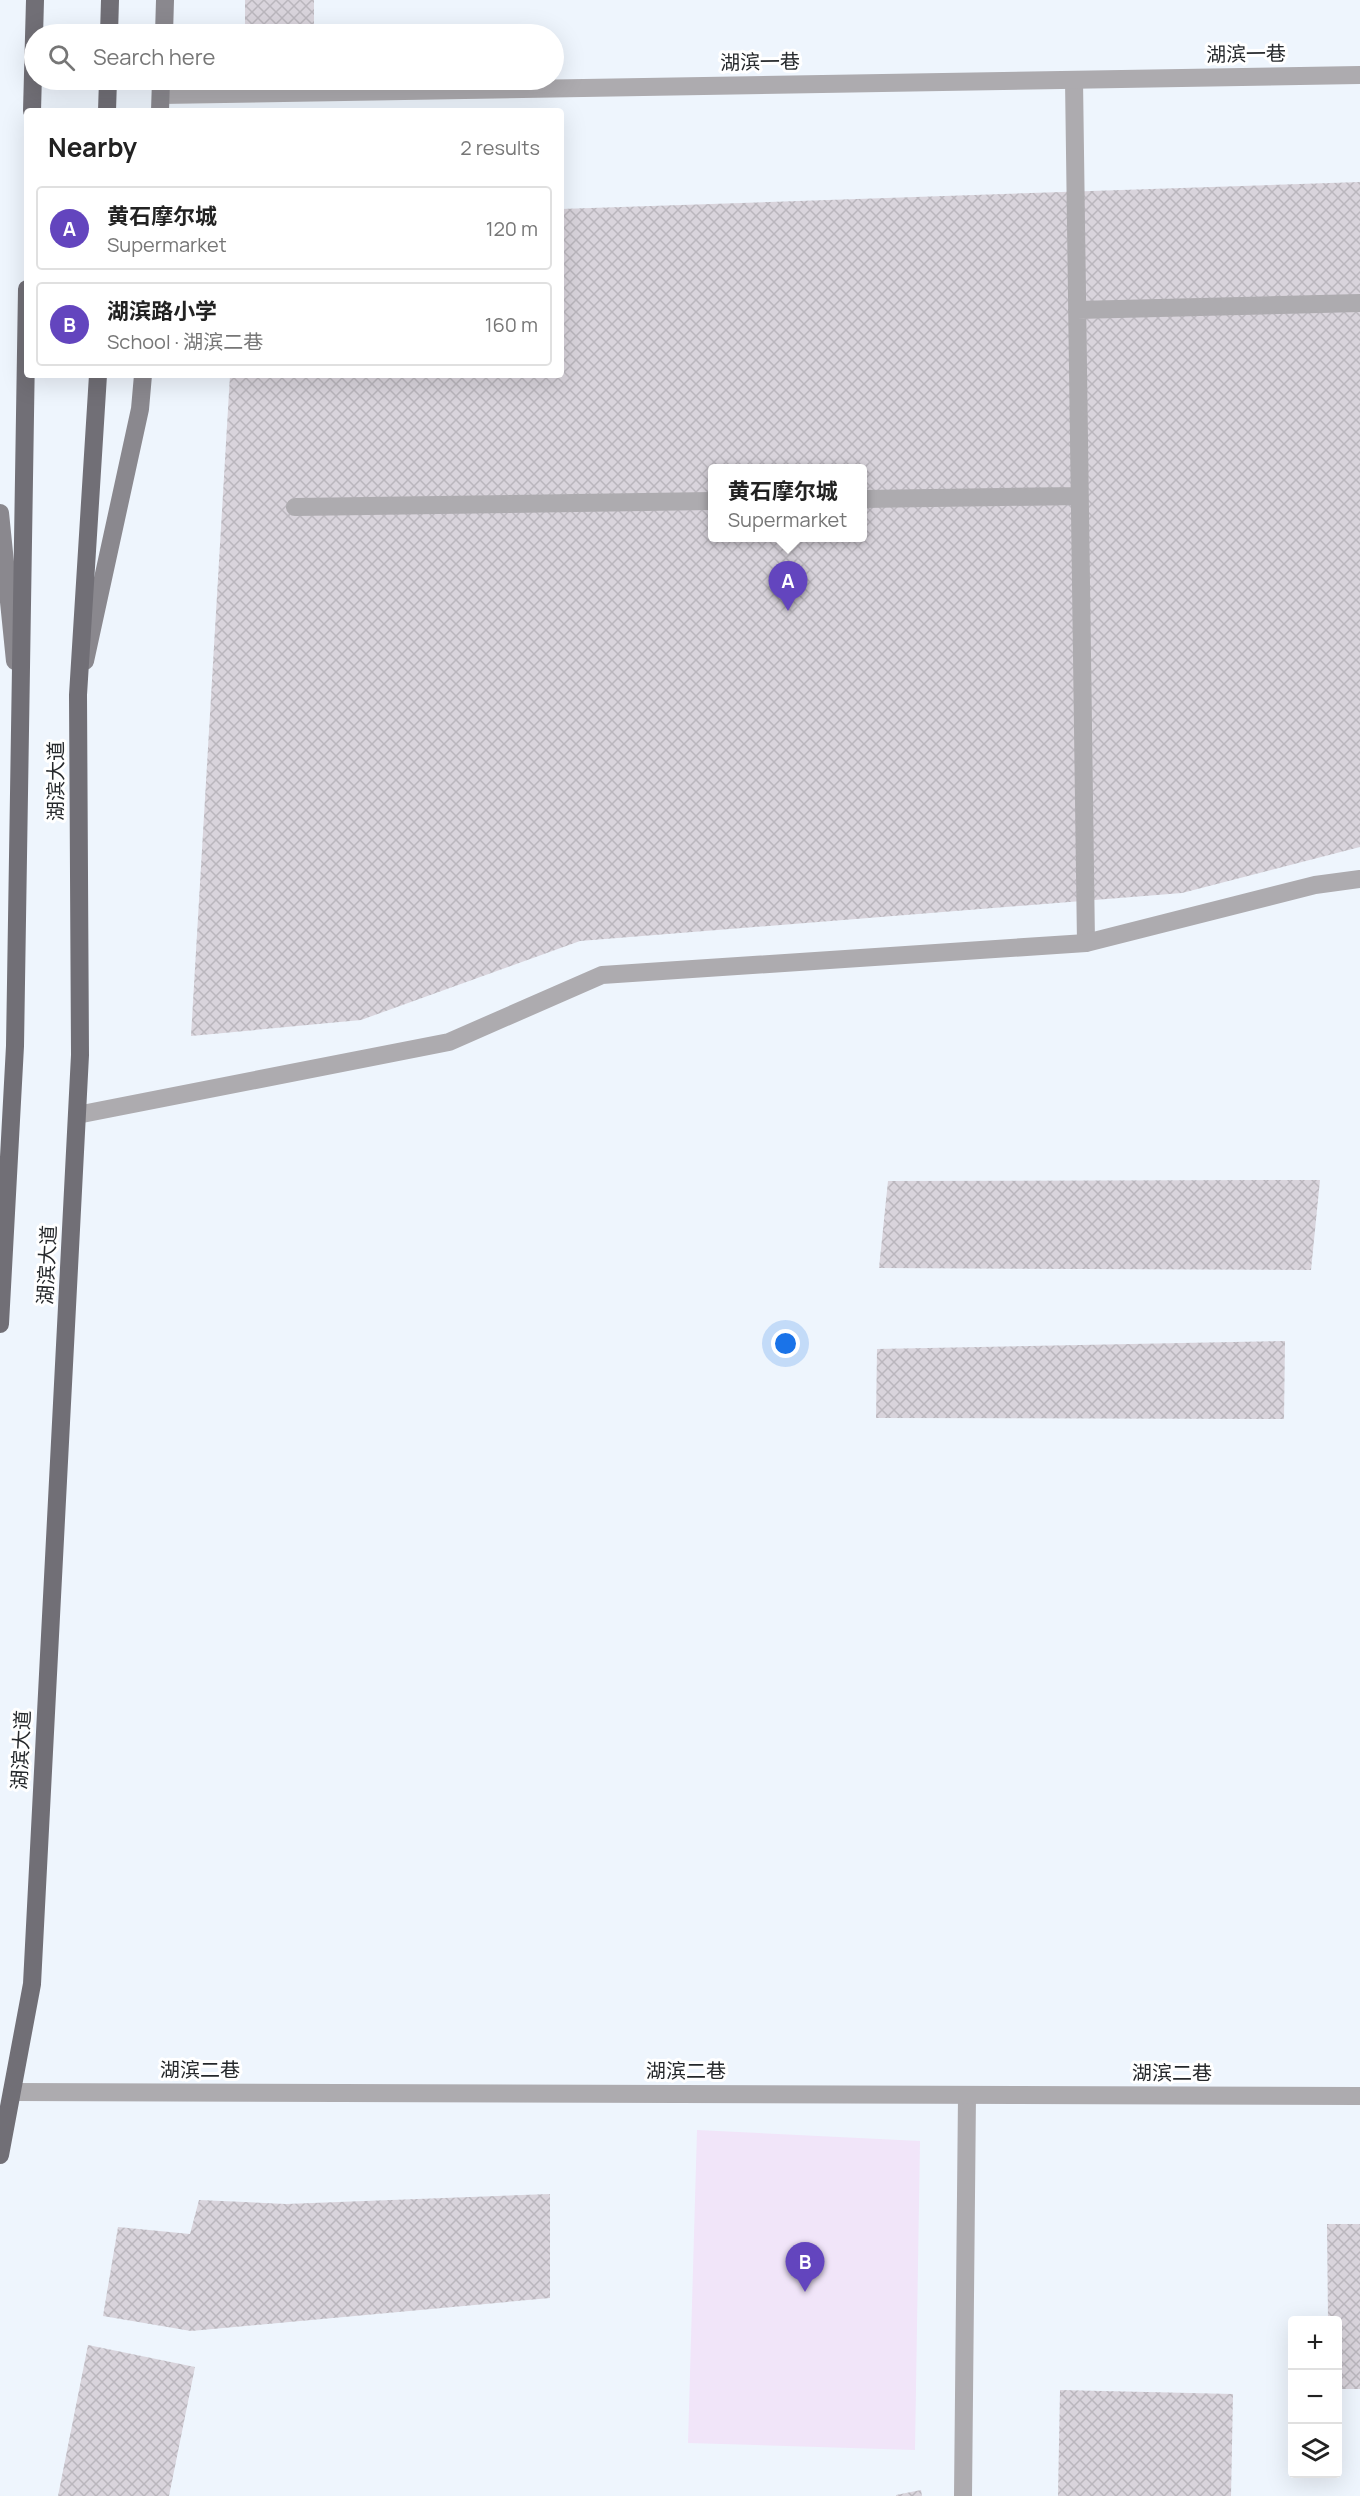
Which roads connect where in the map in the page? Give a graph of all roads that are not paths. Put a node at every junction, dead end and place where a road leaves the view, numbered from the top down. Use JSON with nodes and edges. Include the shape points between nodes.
{"nodes":[{"id":1,"x":35,"y":0,"type":"edge"},
{"id":2,"x":110,"y":0,"type":"edge"},
{"id":3,"x":165,"y":0,"type":"edge"},
{"id":4,"x":34,"y":24,"type":"edge"},
{"id":5,"x":109,"y":24,"type":"edge"},
{"id":6,"x":164,"y":24,"type":"edge"},
{"id":7,"x":1360,"y":75,"type":"edge"},
{"id":8,"x":1074,"y":80,"type":"junction"},
{"id":9,"x":564,"y":88,"type":"edge"},
{"id":10,"x":33,"y":90,"type":"edge"},
{"id":11,"x":108,"y":90,"type":"edge"},
{"id":12,"x":465,"y":90,"type":"edge"},
{"id":13,"x":161,"y":95,"type":"edge"},
{"id":14,"x":32,"y":108,"type":"edge"},
{"id":15,"x":107,"y":108,"type":"edge"},
{"id":16,"x":1360,"y":303,"type":"edge"},
{"id":17,"x":1077,"y":310,"type":"junction"},
{"id":18,"x":26,"y":378,"type":"edge"},
{"id":19,"x":98,"y":378,"type":"edge"},
{"id":20,"x":143,"y":378,"type":"edge"},
{"id":21,"x":1079,"y":496,"type":"junction"},
{"id":22,"x":867,"y":499,"type":"edge"},
{"id":23,"x":708,"y":501,"type":"edge"},
{"id":24,"x":295,"y":507,"type":"dead end"},
{"id":25,"x":0,"y":513,"type":"edge"},
{"id":26,"x":78,"y":695,"type":"junction"},
{"id":27,"x":20,"y":709,"type":"junction"},
{"id":28,"x":1360,"y":879,"type":"edge"},
{"id":29,"x":1086,"y":943,"type":"junction"},
{"id":30,"x":7,"y":1047,"type":"edge"},
{"id":31,"x":77,"y":1115,"type":"junction"},
{"id":32,"x":0,"y":1324,"type":"edge"},
{"id":33,"x":12,"y":2092,"type":"junction"},
{"id":34,"x":967,"y":2095,"type":"junction"},
{"id":35,"x":1360,"y":2096,"type":"edge"},
{"id":36,"x":0,"y":2155,"type":"edge"},
{"id":37,"x":963,"y":2496,"type":"edge"}],
"edges":[{"from":1,"to":4,"type":"main road"},
{"from":2,"to":5,"type":"main road"},
{"from":3,"to":6,"type":"main road"},
{"from":7,"to":8,"type":"street","name":"湖滨一巷"},
{"from":8,"to":9,"type":"street","name":"湖滨一巷"},
{"from":8,"to":17,"type":"street"},
{"from":10,"to":14,"type":"main road"},
{"from":11,"to":15,"type":"main road"},
{"from":12,"to":13,"type":"street","name":"湖滨一巷"},
{"from":16,"to":17,"type":"street"},
{"from":17,"to":21,"type":"street"},
{"from":18,"to":27,"type":"main road","name":"湖滨大道"},
{"from":19,"to":26,"type":"main road","name":"湖滨大道"},
{"from":20,"to":26,"type":"main road","via":[[141,409]]},
{"from":21,"to":22,"type":"street"},
{"from":21,"to":29,"type":"street"},
{"from":23,"to":24,"type":"street"},
{"from":25,"to":27,"type":"main road"},
{"from":26,"to":31,"type":"main road","name":"湖滨大道"},
{"from":27,"to":30,"type":"main road","name":"湖滨大道"},
{"from":28,"to":29,"type":"street","via":[[1315,885]]},
{"from":29,"to":31,"type":"street","via":[[602,975],[449,1042]]},
{"from":30,"to":32,"type":"main road","name":"湖滨大道"},
{"from":31,"to":33,"type":"main road","name":"湖滨大道","via":[[32,1984]]},
{"from":33,"to":34,"type":"street","name":"湖滨二巷"},
{"from":33,"to":36,"type":"main road","name":"湖滨大道"},
{"from":34,"to":35,"type":"street","name":"湖滨二巷"},
{"from":34,"to":37,"type":"street"}]}
